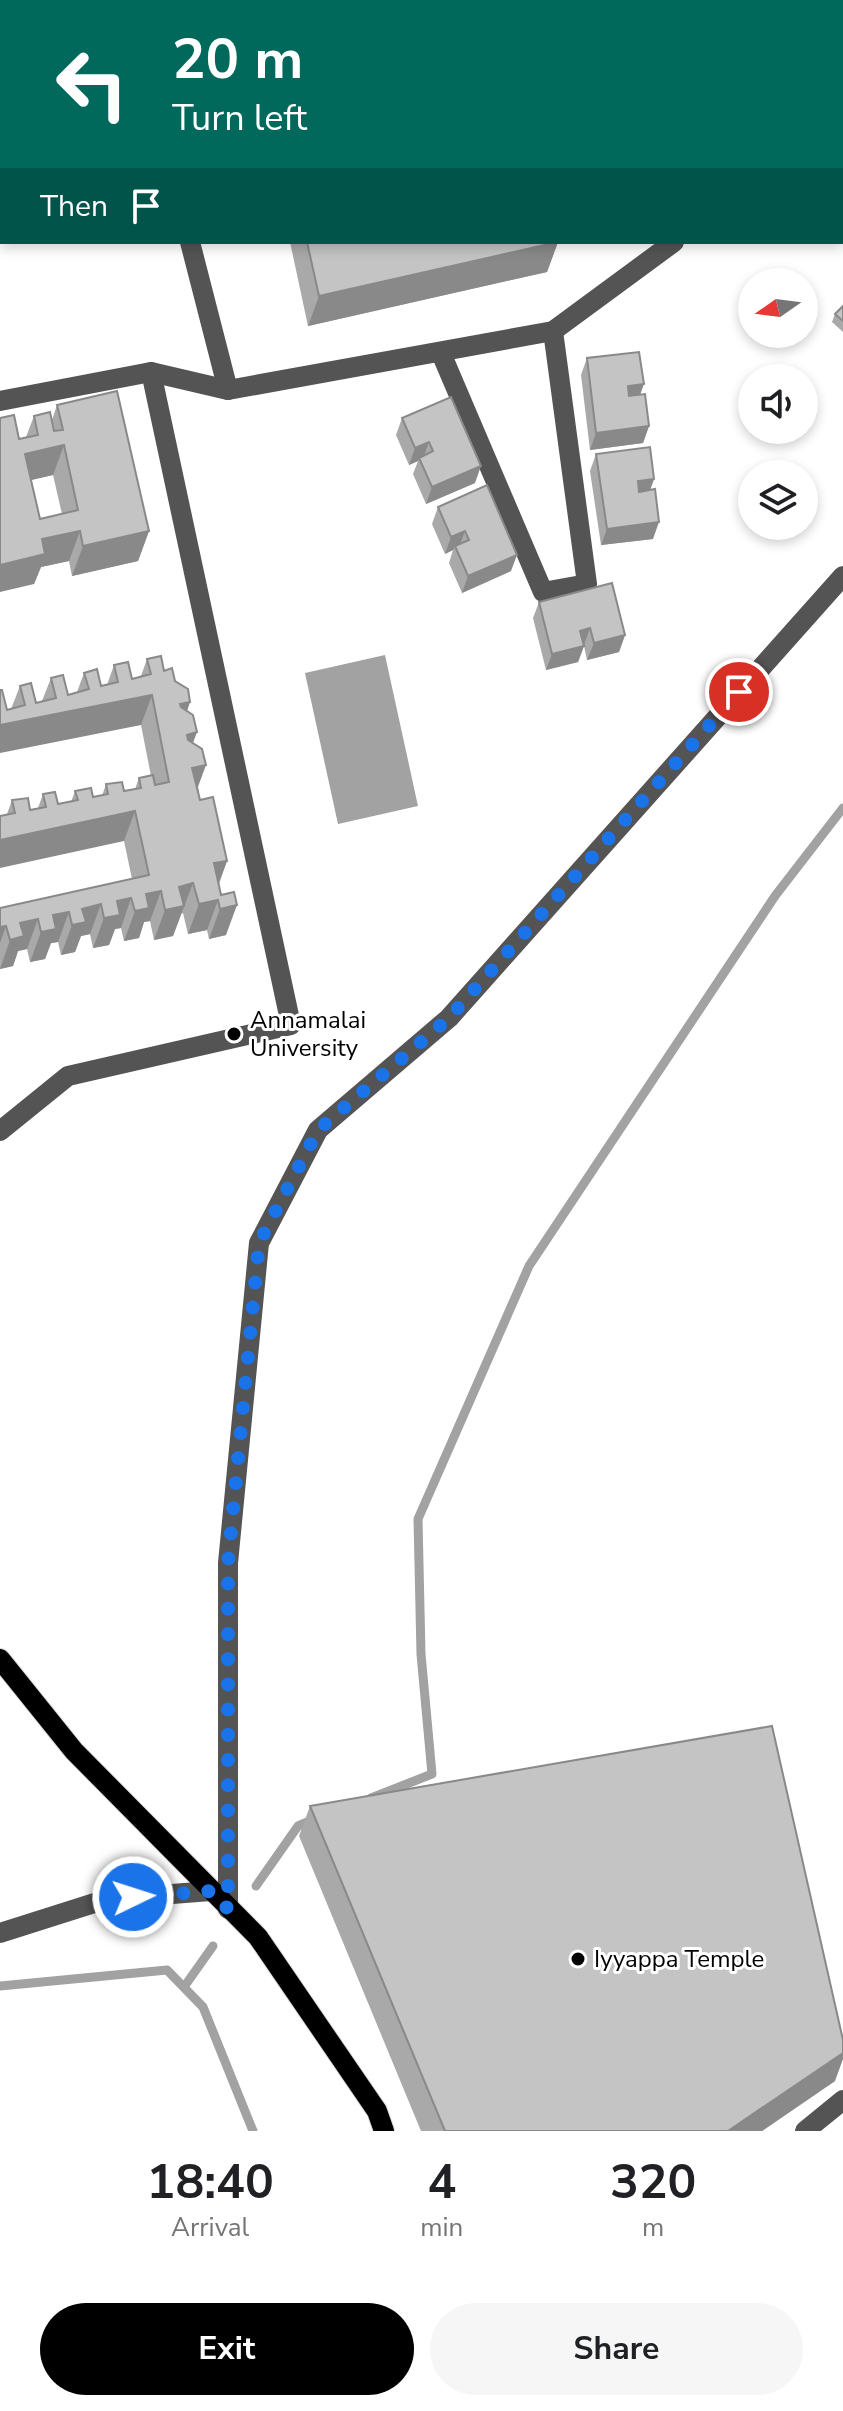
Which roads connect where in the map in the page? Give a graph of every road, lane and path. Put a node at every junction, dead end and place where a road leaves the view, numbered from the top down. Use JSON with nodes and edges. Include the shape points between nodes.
{"nodes":[{"id":1,"x":191,"y":244,"type":"edge"},
{"id":2,"x":671,"y":244,"type":"edge"},
{"id":3,"x":553,"y":331,"type":"junction"},
{"id":4,"x":441,"y":353,"type":"junction"},
{"id":5,"x":151,"y":372,"type":"junction"},
{"id":6,"x":228,"y":390,"type":"junction"},
{"id":7,"x":0,"y":401,"type":"edge"},
{"id":8,"x":843,"y":576,"type":"edge"},
{"id":9,"x":0,"y":1131,"type":"edge"},
{"id":10,"x":0,"y":1659,"type":"edge"},
{"id":11,"x":211,"y":1891,"type":"junction"},
{"id":12,"x":228,"y":1909,"type":"junction"},
{"id":13,"x":0,"y":1933,"type":"edge"},
{"id":14,"x":843,"y":2100,"type":"edge"},
{"id":15,"x":384,"y":2131,"type":"edge"},
{"id":16,"x":805,"y":2131,"type":"edge"}],
"edges":[{"from":1,"to":6,"type":"street"},
{"from":2,"to":3,"type":"street"},
{"from":3,"to":4,"type":"street"},
{"from":3,"to":4,"type":"street","via":[[587,584],[543,592]]},
{"from":4,"to":6,"type":"street"},
{"from":5,"to":6,"type":"street"},
{"from":5,"to":7,"type":"street"},
{"from":5,"to":9,"type":"street","via":[[291,1025],[68,1076]]},
{"from":8,"to":12,"type":"street","via":[[449,1018],[318,1130],[259,1243],[228,1563]]},
{"from":10,"to":11,"type":"main road","via":[[74,1751]]},
{"from":11,"to":12,"type":"main road"},
{"from":11,"to":13,"type":"street","via":[[107,1899]]},
{"from":12,"to":15,"type":"main road","via":[[258,1937],[377,2111]]},
{"from":14,"to":16,"type":"street"}]}
